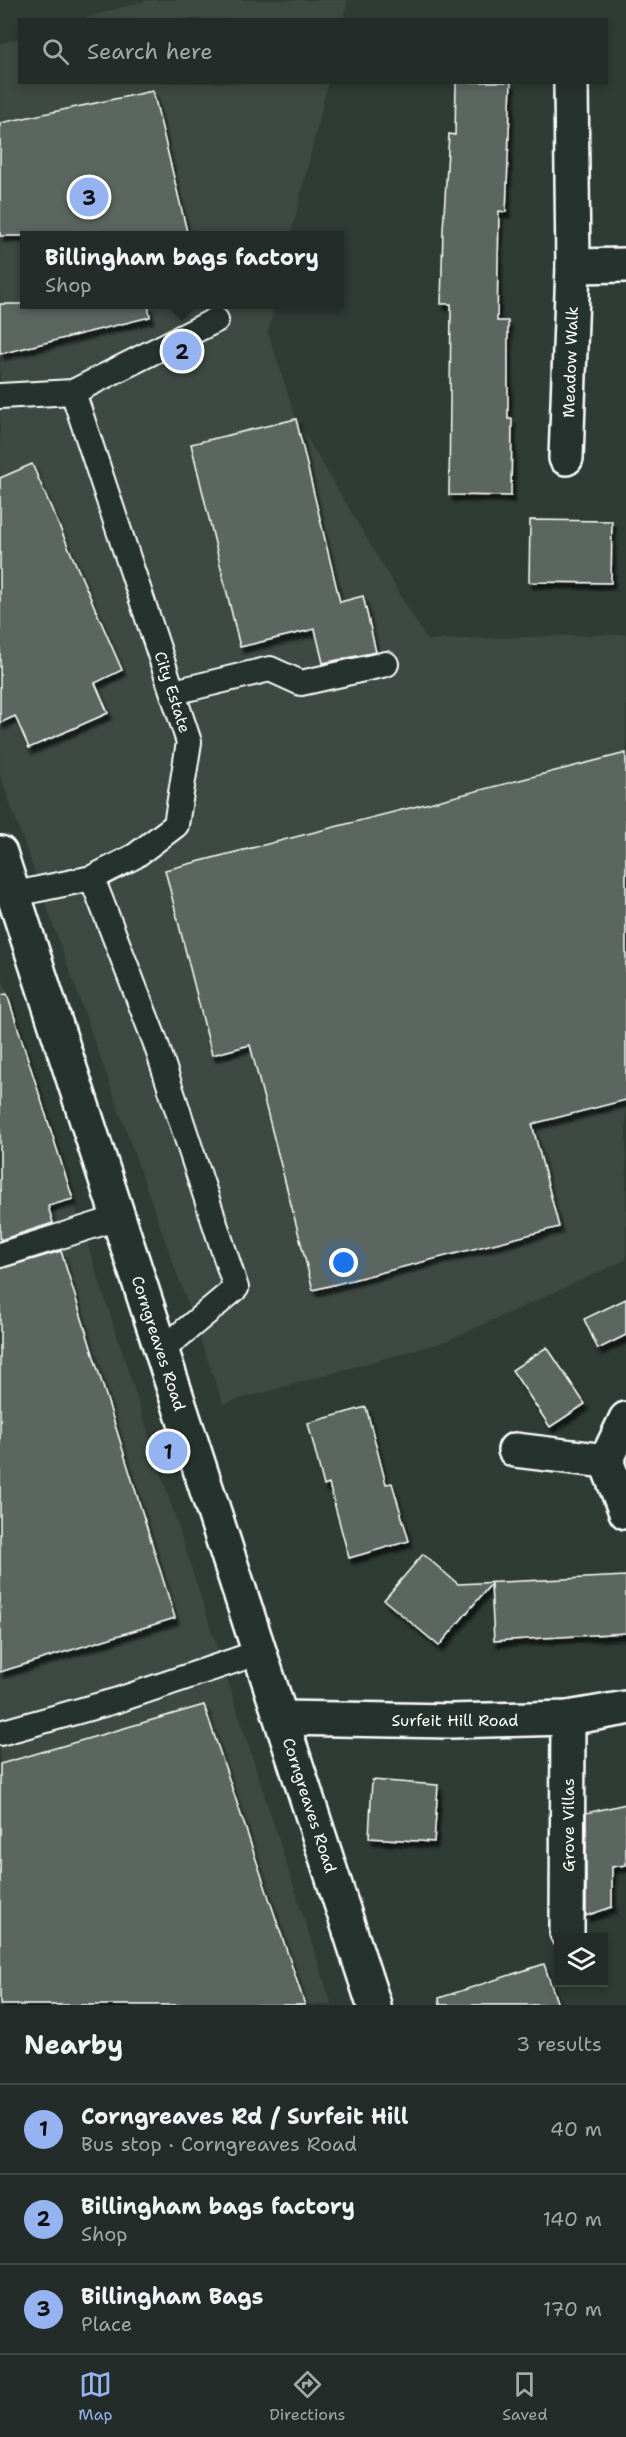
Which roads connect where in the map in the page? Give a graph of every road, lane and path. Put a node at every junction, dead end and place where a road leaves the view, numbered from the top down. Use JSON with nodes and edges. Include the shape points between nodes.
{"nodes":[{"id":1,"x":571,"y":84,"type":"edge"},
{"id":2,"x":573,"y":266,"type":"junction"},
{"id":3,"x":626,"y":266,"type":"edge"},
{"id":4,"x":216,"y":320,"type":"dead end"},
{"id":5,"x":73,"y":392,"type":"junction"},
{"id":6,"x":0,"y":396,"type":"edge"},
{"id":7,"x":566,"y":458,"type":"dead end"},
{"id":8,"x":386,"y":664,"type":"dead end"},
{"id":9,"x":174,"y":692,"type":"junction"},
{"id":10,"x":0,"y":853,"type":"edge"},
{"id":11,"x":92,"y":878,"type":"junction"},
{"id":12,"x":15,"y":894,"type":"junction"},
{"id":13,"x":118,"y":1218,"type":"junction"},
{"id":14,"x":0,"y":1255,"type":"edge"},
{"id":15,"x":162,"y":1350,"type":"junction"},
{"id":16,"x":626,"y":1419,"type":"edge"},
{"id":17,"x":515,"y":1450,"type":"dead end"},
{"id":18,"x":606,"y":1461,"type":"junction"},
{"id":19,"x":626,"y":1512,"type":"edge"},
{"id":20,"x":260,"y":1652,"type":"junction"},
{"id":21,"x":626,"y":1708,"type":"edge"},
{"id":22,"x":282,"y":1718,"type":"junction"},
{"id":23,"x":568,"y":1718,"type":"junction"},
{"id":24,"x":0,"y":1733,"type":"edge"},
{"id":25,"x":567,"y":1932,"type":"dead end"},
{"id":26,"x":374,"y":2005,"type":"edge"}],
"edges":[{"from":1,"to":2,"type":"street","name":"Meadow Walk"},
{"from":2,"to":3,"type":"street"},
{"from":2,"to":7,"type":"street","name":"Meadow Walk"},
{"from":4,"to":5,"type":"lane"},
{"from":5,"to":6,"type":"lane"},
{"from":5,"to":9,"type":"lane","name":"City Estate"},
{"from":8,"to":9,"type":"lane","via":[[301,683],[270,669]]},
{"from":9,"to":11,"type":"lane","name":"City Estate","via":[[189,742],[176,825],[135,856]]},
{"from":10,"to":12,"type":"street","name":"Corngreaves Road"},
{"from":11,"to":12,"type":"lane","name":"City Estate"},
{"from":11,"to":15,"type":"lane","via":[[155,1041],[236,1288]]},
{"from":12,"to":13,"type":"street","name":"Corngreaves Road"},
{"from":13,"to":14,"type":"lane"},
{"from":13,"to":15,"type":"street","name":"Corngreaves Road"},
{"from":15,"to":20,"type":"street","name":"Corngreaves Road"},
{"from":16,"to":18,"type":"street"},
{"from":17,"to":18,"type":"street"},
{"from":18,"to":19,"type":"street"},
{"from":20,"to":22,"type":"street","name":"Corngreaves Road"},
{"from":20,"to":24,"type":"lane","via":[[118,1700]]},
{"from":21,"to":23,"type":"street","name":"Surfeit Hill Road"},
{"from":22,"to":23,"type":"street","name":"Surfeit Hill Road"},
{"from":22,"to":26,"type":"street","name":"Corngreaves Road"},
{"from":23,"to":25,"type":"street","name":"Grove Villas"}]}
